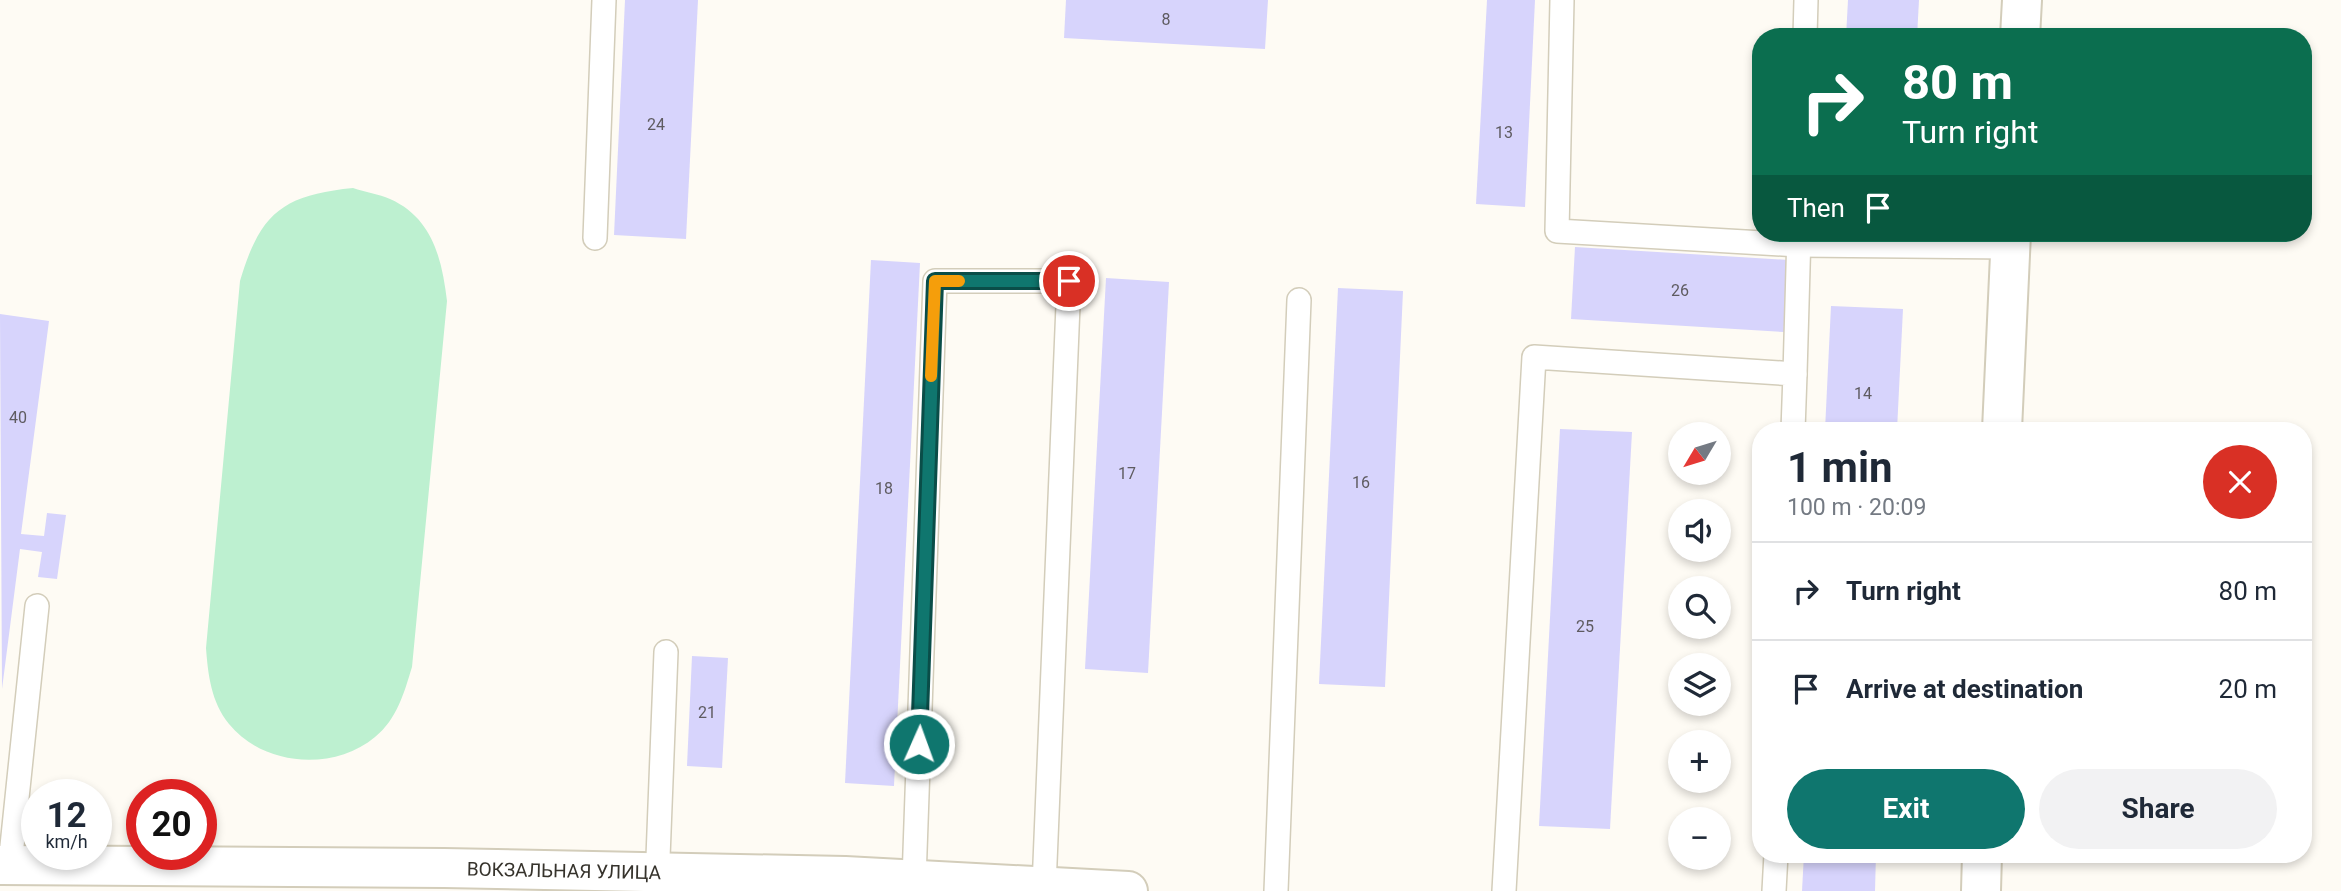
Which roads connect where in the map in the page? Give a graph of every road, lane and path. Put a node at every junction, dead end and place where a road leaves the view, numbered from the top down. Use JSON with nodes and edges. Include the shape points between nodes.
{"nodes":[{"id":1,"x":604,"y":0,"type":"edge"},
{"id":2,"x":1562,"y":0,"type":"edge"},
{"id":3,"x":1806,"y":0,"type":"edge"},
{"id":4,"x":2022,"y":0,"type":"edge"},
{"id":5,"x":1805,"y":28,"type":"edge"},
{"id":6,"x":2020,"y":28,"type":"edge"},
{"id":7,"x":1752,"y":237,"type":"edge"},
{"id":8,"x":595,"y":238,"type":"dead end"},
{"id":9,"x":1798,"y":242,"type":"edge"},
{"id":10,"x":2011,"y":242,"type":"edge"},
{"id":11,"x":1299,"y":300,"type":"dead end"},
{"id":12,"x":1795,"y":374,"type":"junction"},
{"id":13,"x":1793,"y":422,"type":"edge"},
{"id":14,"x":2002,"y":422,"type":"edge"},
{"id":15,"x":37,"y":606,"type":"dead end"},
{"id":16,"x":666,"y":652,"type":"dead end"},
{"id":17,"x":1776,"y":863,"type":"edge"},
{"id":18,"x":1982,"y":863,"type":"edge"},
{"id":19,"x":5,"y":865,"type":"edge"},
{"id":20,"x":80,"y":879,"type":"edge"},
{"id":21,"x":444,"y":879,"type":"edge"},
{"id":22,"x":914,"y":880,"type":"junction"},
{"id":23,"x":657,"y":881,"type":"edge"},
{"id":24,"x":845,"y":883,"type":"edge"},
{"id":25,"x":1044,"y":887,"type":"junction"},
{"id":26,"x":1128,"y":891,"type":"edge"},
{"id":27,"x":1276,"y":891,"type":"edge"},
{"id":28,"x":1504,"y":891,"type":"edge"},
{"id":29,"x":1774,"y":891,"type":"edge"},
{"id":30,"x":1980,"y":891,"type":"edge"}],
"edges":[{"from":1,"to":8,"type":"lane"},
{"from":2,"to":7,"type":"lane","via":[[1557,230]]},
{"from":3,"to":5,"type":"lane"},
{"from":4,"to":6,"type":"street"},
{"from":9,"to":12,"type":"lane"},
{"from":10,"to":14,"type":"street"},
{"from":11,"to":27,"type":"lane"},
{"from":12,"to":13,"type":"lane"},
{"from":12,"to":28,"type":"lane","via":[[1534,358]]},
{"from":15,"to":19,"type":"lane"},
{"from":16,"to":23,"type":"lane"},
{"from":17,"to":29,"type":"lane"},
{"from":18,"to":30,"type":"street"},
{"from":19,"to":20,"type":"street","name":"ВОКЗАЛЬНАЯ УЛИЦА"},
{"from":20,"to":21,"type":"street","name":"ВОКЗАЛЬНАЯ УЛИЦА"},
{"from":21,"to":23,"type":"street","name":"ВОКЗАЛЬНАЯ УЛИЦА"},
{"from":22,"to":24,"type":"street","name":"ВОКЗАЛЬНАЯ УЛИЦА"},
{"from":22,"to":25,"type":"street","name":"ВОКЗАЛЬНАЯ УЛИЦА"},
{"from":22,"to":25,"type":"lane","via":[[935,281],[1069,281]]},
{"from":23,"to":24,"type":"street","name":"ВОКЗАЛЬНАЯ УЛИЦА"},
{"from":25,"to":26,"type":"street","name":"ВОКЗАЛЬНАЯ УЛИЦА"}]}
